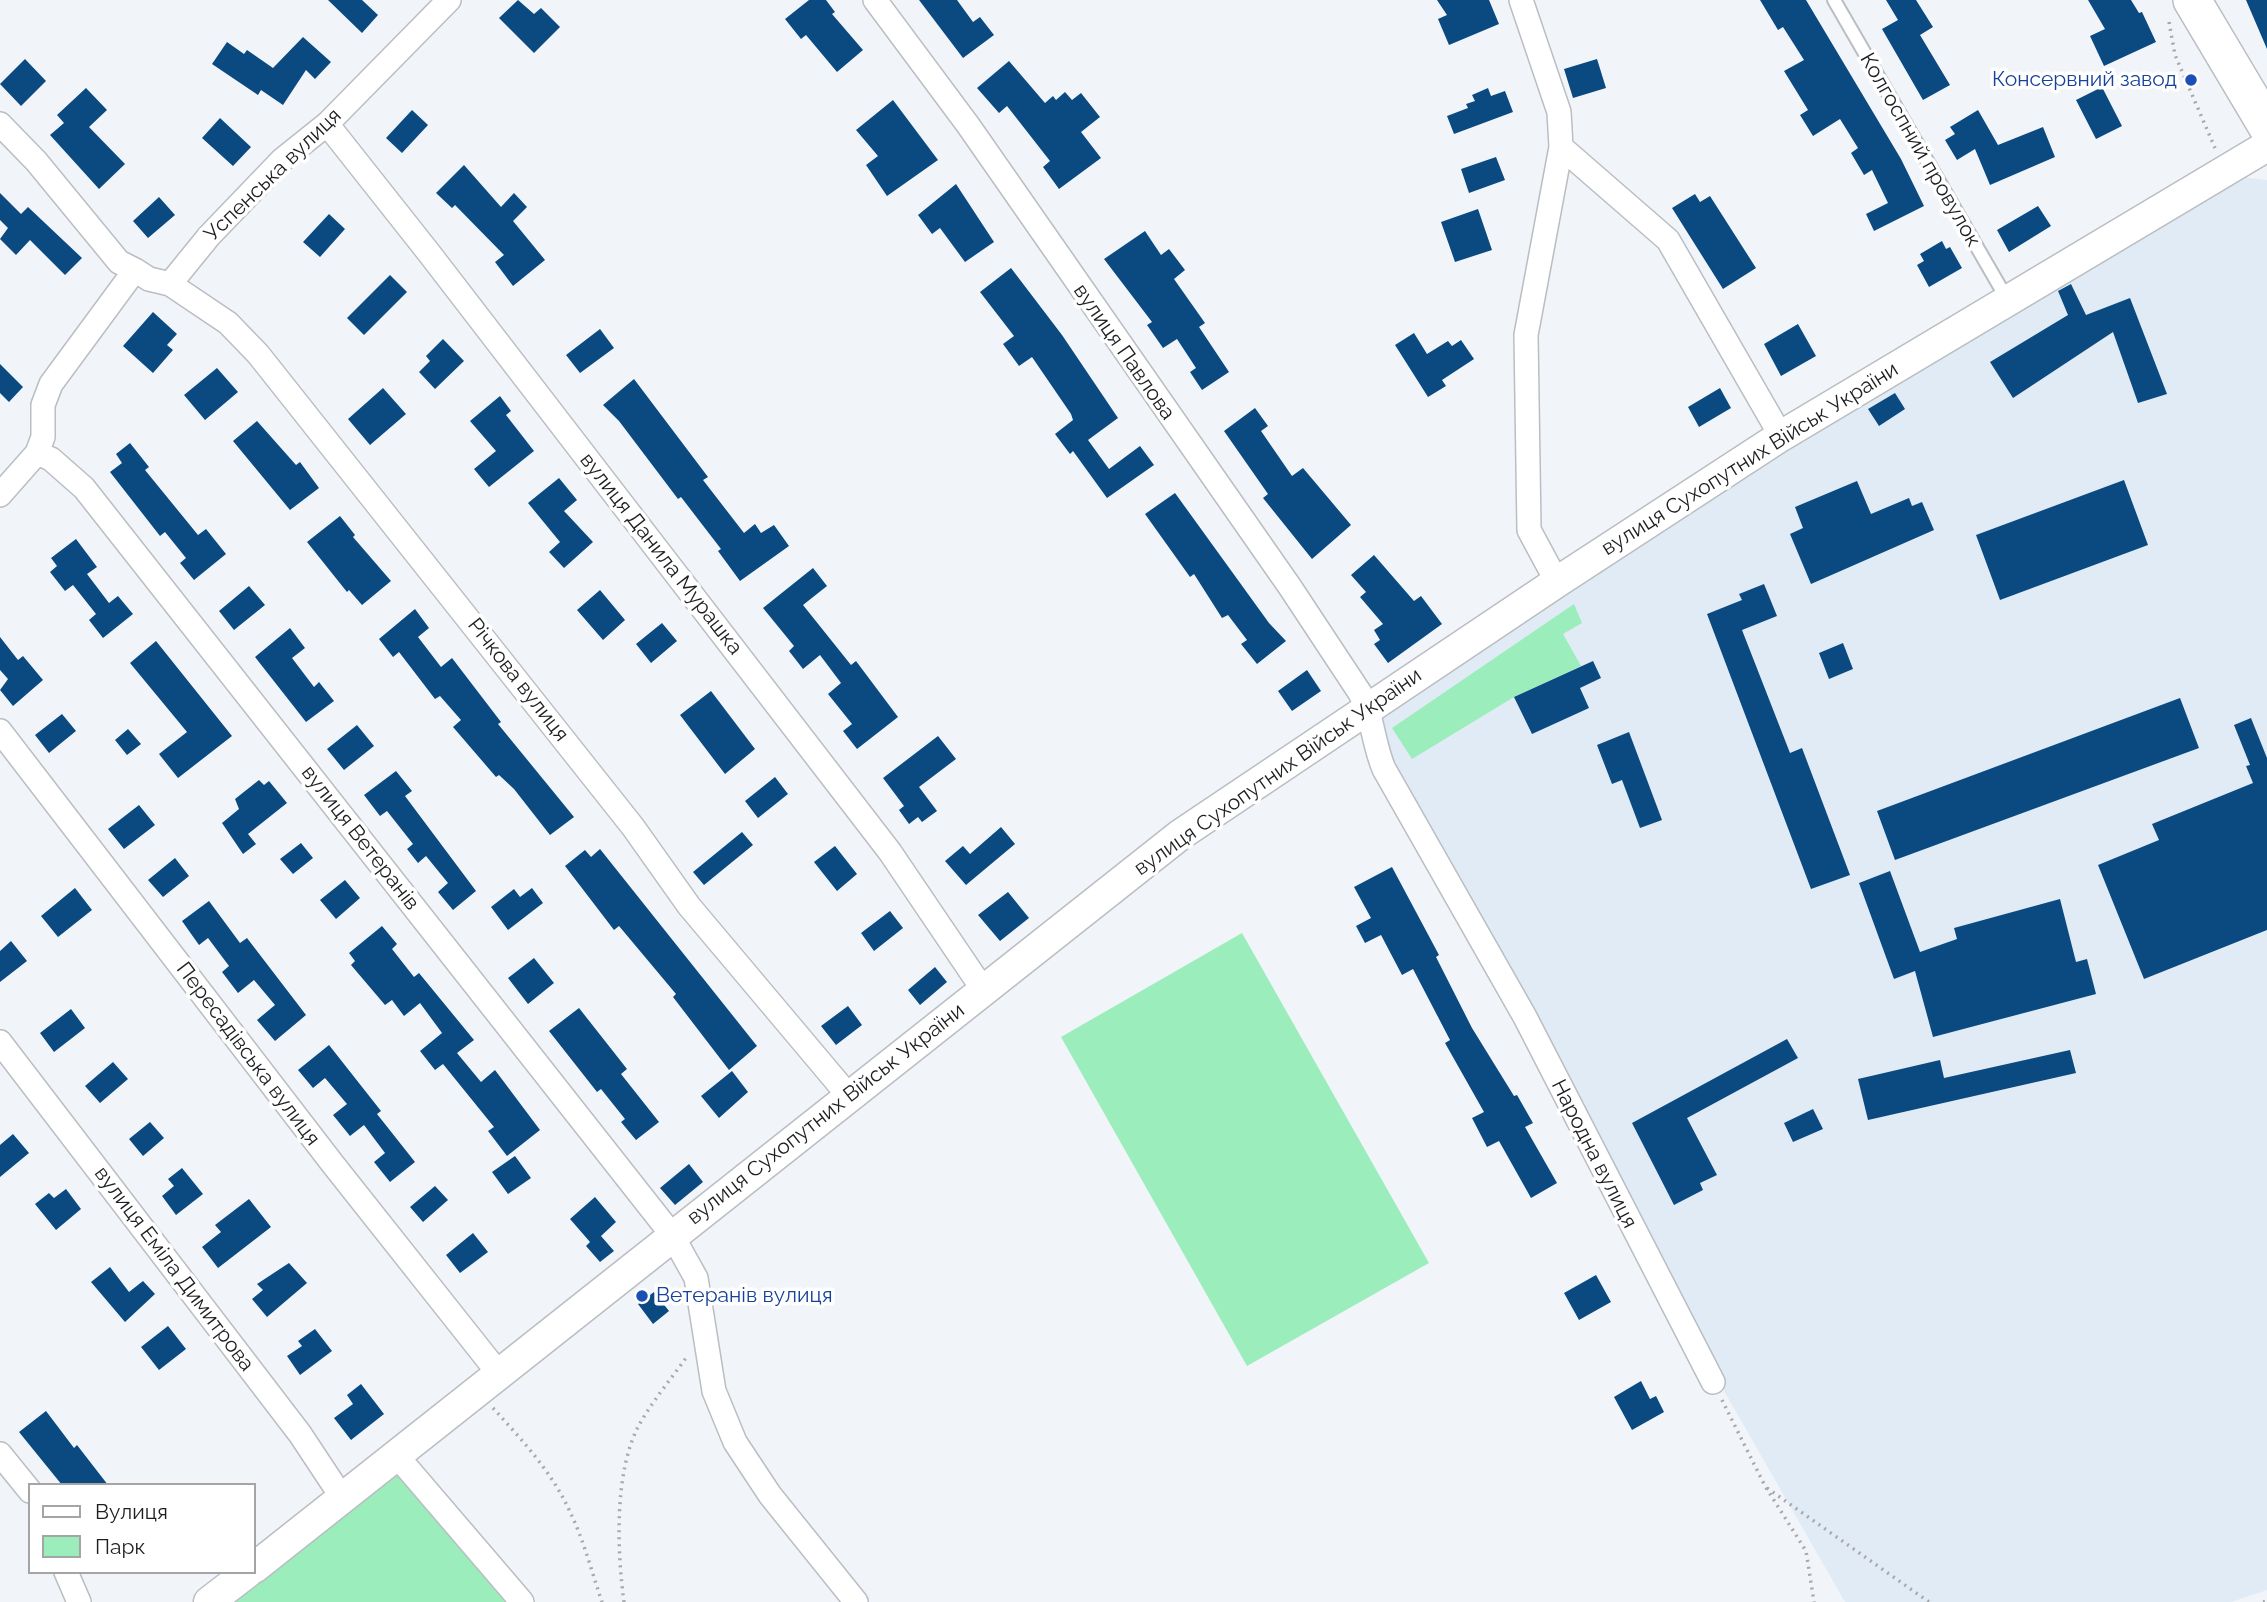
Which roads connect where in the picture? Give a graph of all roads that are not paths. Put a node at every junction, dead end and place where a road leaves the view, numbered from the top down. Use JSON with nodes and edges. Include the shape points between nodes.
{"nodes":[{"id":1,"x":449,"y":0,"type":"edge"},
{"id":2,"x":875,"y":0,"type":"edge"},
{"id":3,"x":1521,"y":0,"type":"edge"},
{"id":4,"x":1834,"y":0,"type":"edge"},
{"id":5,"x":2192,"y":0,"type":"edge"},
{"id":6,"x":0,"y":124,"type":"edge"},
{"id":7,"x":327,"y":124,"type":"junction"},
{"id":8,"x":2267,"y":126,"type":"edge"},
{"id":9,"x":2267,"y":146,"type":"edge"},
{"id":10,"x":1561,"y":147,"type":"junction"},
{"id":11,"x":135,"y":270,"type":"junction"},
{"id":12,"x":170,"y":284,"type":"junction"},
{"id":13,"x":2007,"y":299,"type":"junction"},
{"id":14,"x":1781,"y":436,"type":"junction"},
{"id":15,"x":37,"y":453,"type":"junction"},
{"id":16,"x":0,"y":495,"type":"edge"},
{"id":17,"x":1557,"y":582,"type":"junction"},
{"id":18,"x":1368,"y":708,"type":"junction"},
{"id":19,"x":0,"y":731,"type":"edge"},
{"id":20,"x":984,"y":991,"type":"junction"},
{"id":21,"x":0,"y":1042,"type":"edge"},
{"id":22,"x":848,"y":1096,"type":"junction"},
{"id":23,"x":672,"y":1235,"type":"junction"},
{"id":24,"x":1713,"y":1382,"type":"road end"},
{"id":25,"x":489,"y":1384,"type":"junction"},
{"id":26,"x":0,"y":1454,"type":"edge"},
{"id":27,"x":397,"y":1455,"type":"junction"},
{"id":28,"x":28,"y":1489,"type":"edge"},
{"id":29,"x":342,"y":1499,"type":"junction"},
{"id":30,"x":256,"y":1565,"type":"edge"},
{"id":31,"x":67,"y":1574,"type":"edge"},
{"id":32,"x":245,"y":1574,"type":"edge"},
{"id":33,"x":79,"y":1602,"type":"edge"},
{"id":34,"x":209,"y":1602,"type":"edge"},
{"id":35,"x":522,"y":1602,"type":"edge"},
{"id":36,"x":856,"y":1602,"type":"edge"}],
"edges":[{"from":1,"to":7,"type":"street","name":"Успенська вулиця"},
{"from":2,"to":18,"type":"street","name":"вулиця Павлова","via":[[968,125],[1290,587]]},
{"from":3,"to":10,"type":"street","via":[[1559,112]]},
{"from":4,"to":13,"type":"lane","name":"Колгоспний провулок"},
{"from":5,"to":8,"type":"main road"},
{"from":6,"to":11,"type":"street","via":[[119,262]]},
{"from":7,"to":12,"type":"street","name":"Успенська вулиця","via":[[282,160]]},
{"from":7,"to":20,"type":"street","name":"вулиця Данила Мурашка","via":[[890,852]]},
{"from":9,"to":13,"type":"street","name":"вулиця Сухопутних Військ України"},
{"from":10,"to":14,"type":"street","via":[[1668,240]]},
{"from":10,"to":17,"type":"street","via":[[1526,335],[1529,530]]},
{"from":11,"to":12,"type":"street"},
{"from":11,"to":15,"type":"street","via":[[51,384],[43,405],[43,437]]},
{"from":12,"to":22,"type":"street","name":"Річкова вулиця","via":[[228,323],[258,354],[634,827],[689,906]]},
{"from":13,"to":14,"type":"street","name":"вулиця Сухопутних Військ України"},
{"from":14,"to":17,"type":"street","name":"вулиця Сухопутних Військ України"},
{"from":15,"to":16,"type":"street"},
{"from":15,"to":23,"type":"street","name":"вулиця Ветеранів","via":[[51,459],[84,488]]},
{"from":17,"to":18,"type":"street","name":"вулиця Сухопутних Військ України"},
{"from":18,"to":20,"type":"street","name":"вулиця Сухопутних Військ України","via":[[1180,835]]},
{"from":18,"to":24,"type":"street","name":"Народна вулиця","via":[[1384,769],[1525,1017]]},
{"from":19,"to":25,"type":"street","name":"Пересадівська вулиця","via":[[332,1163]]},
{"from":20,"to":22,"type":"street","name":"вулиця Сухопутних Військ України"},
{"from":21,"to":29,"type":"street","name":"вулиця Еміла Димитрова","via":[[284,1413]]},
{"from":22,"to":23,"type":"street","name":"вулиця Сухопутних Військ України"},
{"from":23,"to":25,"type":"street","name":"вулиця Сухопутних Військ України"},
{"from":23,"to":36,"type":"street","name":"вулиця Ветеранів","via":[[696,1278],[714,1391],[735,1441],[770,1495]]},
{"from":25,"to":27,"type":"street","name":"вулиця Сухопутних Військ України"},
{"from":26,"to":28,"type":"street"},
{"from":27,"to":29,"type":"street","name":"вулиця Сухопутних Військ України"},
{"from":27,"to":35,"type":"street"},
{"from":29,"to":30,"type":"street","name":"вулиця Сухопутних Військ України"},
{"from":31,"to":33,"type":"street"},
{"from":32,"to":34,"type":"street"}]}
